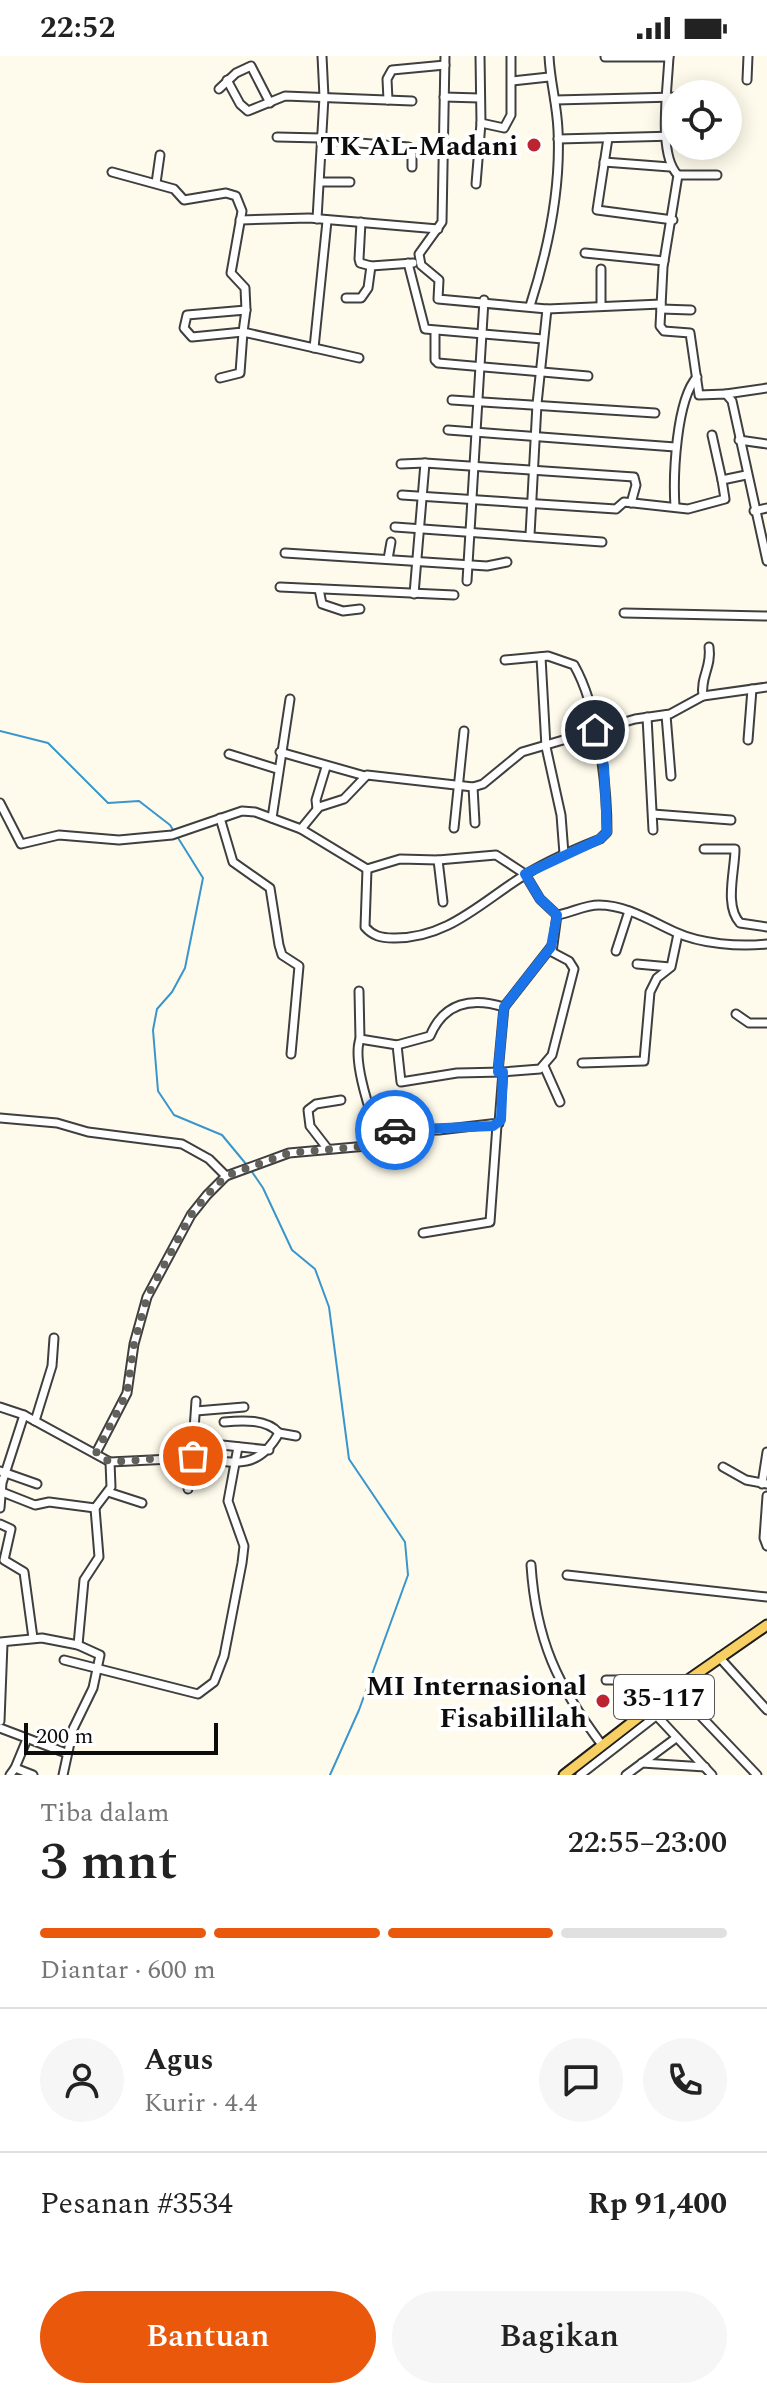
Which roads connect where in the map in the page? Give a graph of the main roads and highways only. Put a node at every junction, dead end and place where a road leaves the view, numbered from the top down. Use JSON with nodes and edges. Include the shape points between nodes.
{"nodes":[{"id":1,"x":767,"y":1625,"type":"edge"},
{"id":2,"x":564,"y":1775,"type":"edge"}],
"edges":[{"from":1,"to":2,"type":"main road","number":"35-117"}]}
